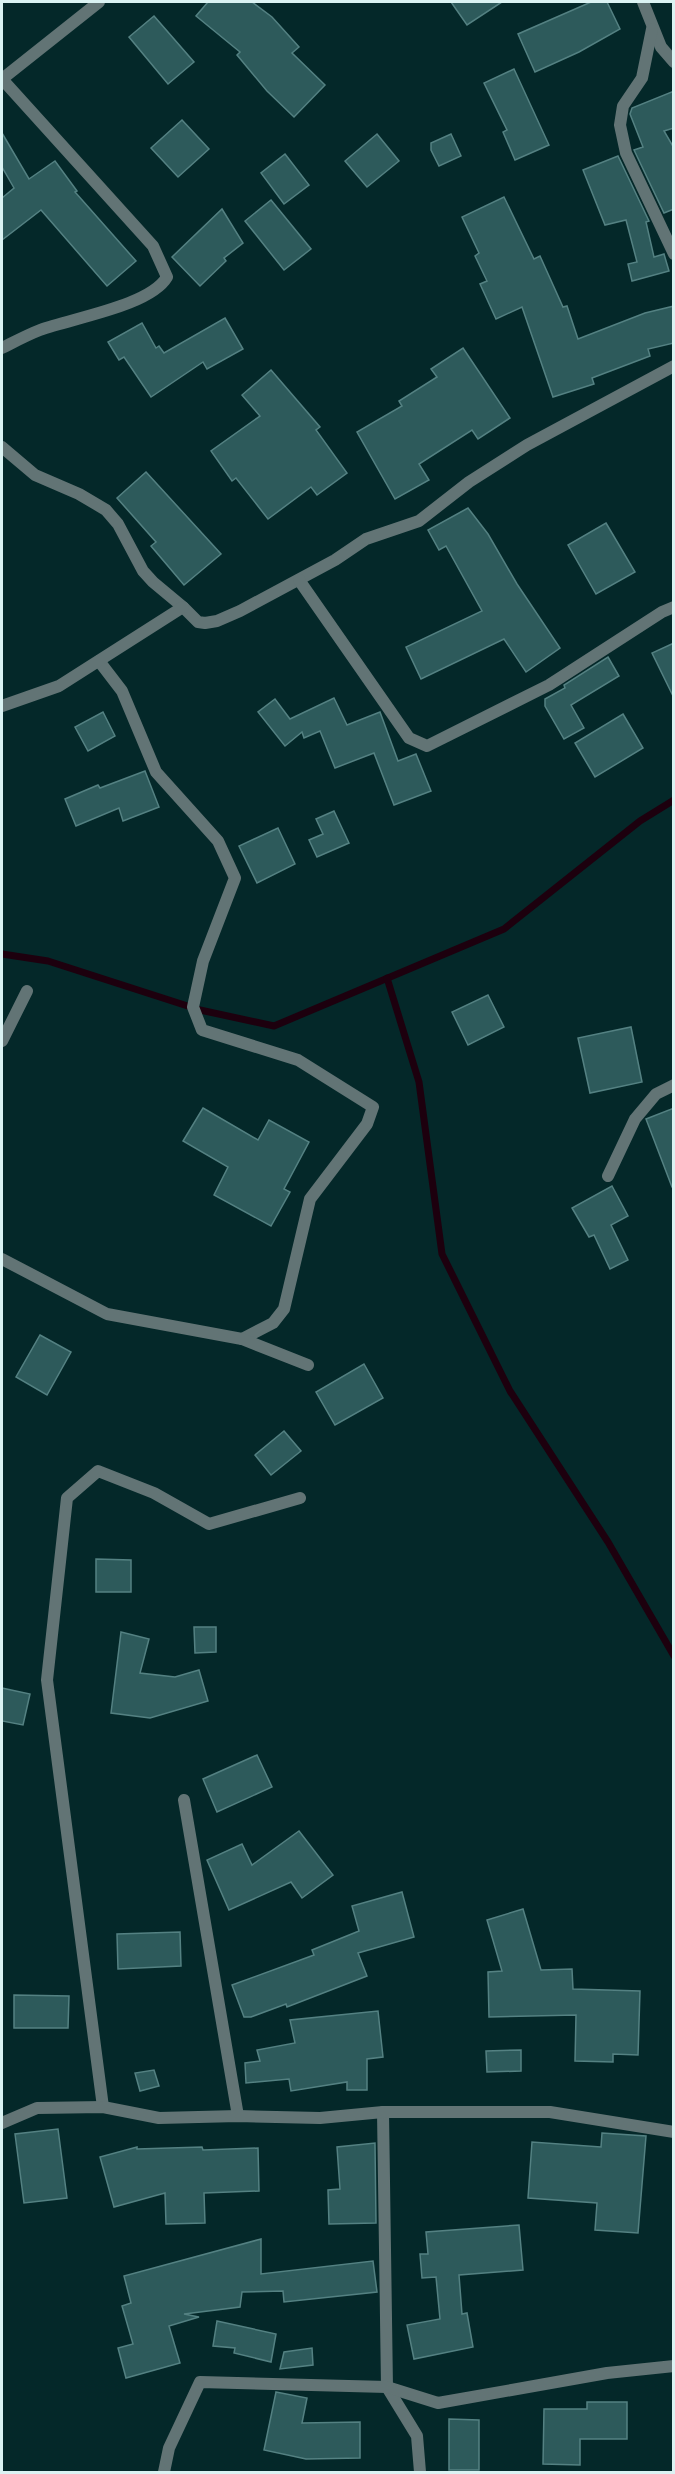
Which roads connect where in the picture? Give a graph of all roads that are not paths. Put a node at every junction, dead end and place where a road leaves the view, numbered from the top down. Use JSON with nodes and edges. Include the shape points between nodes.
{"nodes":[{"id":1,"x":99,"y":2,"type":"edge"},
{"id":2,"x":643,"y":2,"type":"edge"},
{"id":3,"x":652,"y":29,"type":"junction"},
{"id":4,"x":674,"y":62,"type":"edge"},
{"id":5,"x":2,"y":79,"type":"edge"},
{"id":6,"x":674,"y":254,"type":"edge"},
{"id":7,"x":2,"y":348,"type":"edge"},
{"id":8,"x":674,"y":366,"type":"edge"},
{"id":9,"x":2,"y":447,"type":"edge"},
{"id":10,"x":299,"y":580,"type":"junction"},
{"id":11,"x":183,"y":607,"type":"junction"},
{"id":12,"x":674,"y":608,"type":"edge"},
{"id":13,"x":99,"y":661,"type":"junction"},
{"id":14,"x":2,"y":706,"type":"edge"},
{"id":15,"x":27,"y":991,"type":"dead end"},
{"id":16,"x":2,"y":1041,"type":"edge"},
{"id":17,"x":674,"y":1085,"type":"edge"},
{"id":18,"x":608,"y":1176,"type":"dead end"},
{"id":19,"x":2,"y":1259,"type":"edge"},
{"id":20,"x":242,"y":1340,"type":"junction"},
{"id":21,"x":308,"y":1365,"type":"dead end"},
{"id":22,"x":300,"y":1498,"type":"dead end"},
{"id":23,"x":184,"y":1800,"type":"dead end"},
{"id":24,"x":103,"y":2107,"type":"junction"},
{"id":25,"x":383,"y":2112,"type":"junction"},
{"id":26,"x":238,"y":2116,"type":"junction"},
{"id":27,"x":2,"y":2123,"type":"edge"},
{"id":28,"x":674,"y":2132,"type":"edge"},
{"id":29,"x":674,"y":2366,"type":"edge"},
{"id":30,"x":387,"y":2386,"type":"junction"},
{"id":31,"x":164,"y":2472,"type":"edge"},
{"id":32,"x":420,"y":2472,"type":"edge"}],
"edges":[{"from":1,"to":5,"type":"street"},
{"from":2,"to":3,"type":"street"},
{"from":3,"to":4,"type":"street"},
{"from":3,"to":6,"type":"street","via":[[642,78],[623,106],[621,138]]},
{"from":5,"to":7,"type":"street","via":[[153,246],[167,277],[145,295],[40,330]]},
{"from":8,"to":10,"type":"street","via":[[527,444],[419,521],[366,538]]},
{"from":9,"to":11,"type":"street","via":[[35,475],[106,510],[143,571]]},
{"from":10,"to":11,"type":"street","via":[[217,621],[198,622]]},
{"from":10,"to":12,"type":"street","via":[[409,738],[427,746],[549,685]]},
{"from":11,"to":13,"type":"street"},
{"from":13,"to":14,"type":"street","via":[[59,686]]},
{"from":13,"to":20,"type":"street","via":[[122,690],[156,772],[218,841],[235,878],[203,961],[193,1007],[202,1030],[298,1060],[373,1107],[367,1124],[309,1199],[284,1309],[273,1323]]},
{"from":15,"to":16,"type":"street"},
{"from":17,"to":18,"type":"street","via":[[656,1094],[635,1119]]},
{"from":19,"to":20,"type":"street","via":[[107,1314]]},
{"from":20,"to":21,"type":"street"},
{"from":22,"to":24,"type":"street","via":[[209,1524],[154,1493],[98,1471],[67,1498],[47,1680]]},
{"from":23,"to":26,"type":"street"},
{"from":24,"to":26,"type":"street","via":[[159,2118]]},
{"from":24,"to":27,"type":"street","via":[[37,2108]]},
{"from":25,"to":26,"type":"street","via":[[320,2118]]},
{"from":25,"to":28,"type":"street","via":[[550,2112]]},
{"from":25,"to":30,"type":"street"},
{"from":29,"to":30,"type":"street","via":[[607,2373],[438,2403]]},
{"from":30,"to":31,"type":"street","via":[[200,2382],[169,2448]]},
{"from":30,"to":32,"type":"street","via":[[417,2436]]}]}
